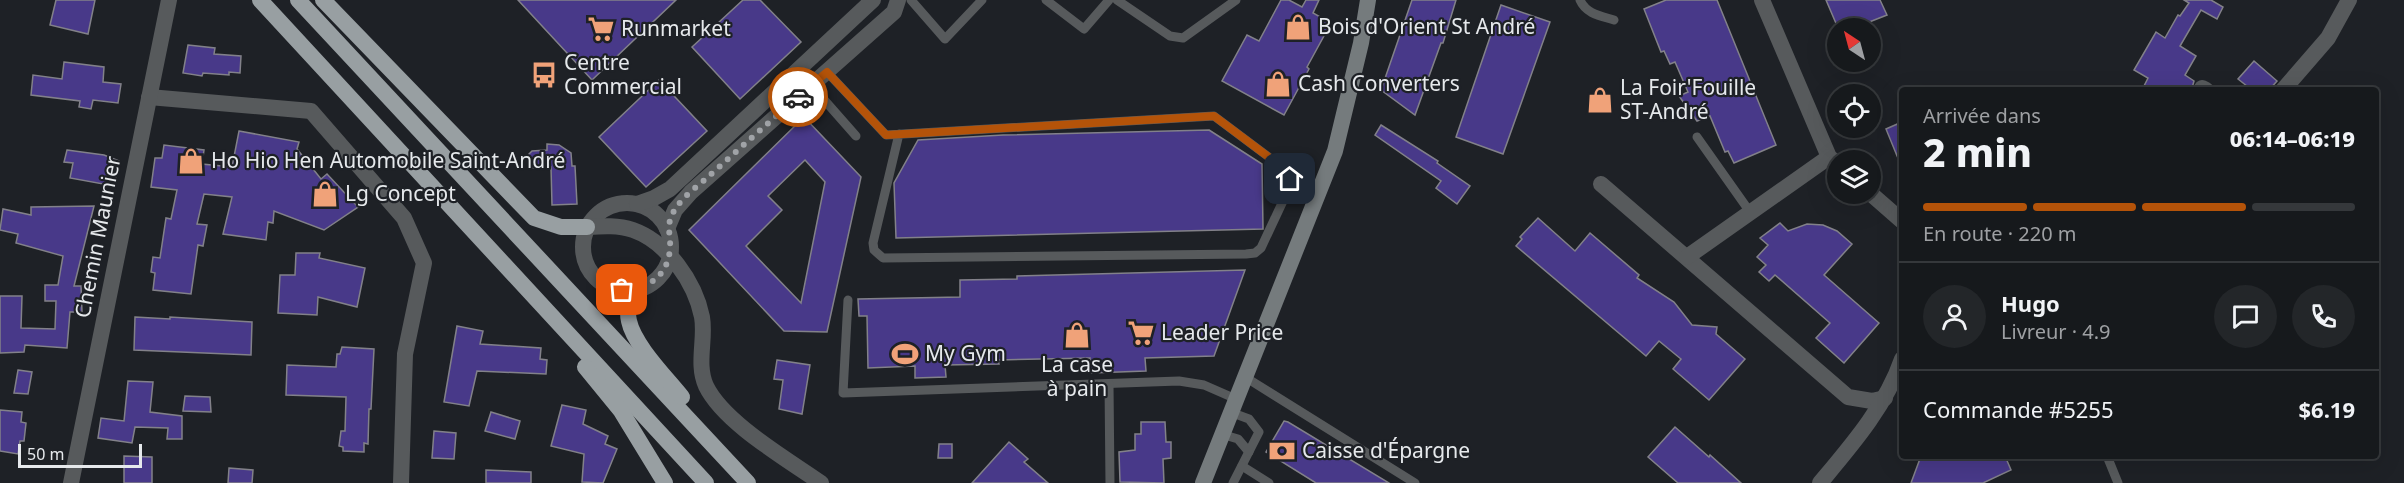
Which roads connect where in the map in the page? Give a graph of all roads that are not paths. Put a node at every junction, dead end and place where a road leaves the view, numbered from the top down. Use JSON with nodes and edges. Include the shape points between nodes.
{"nodes":[{"id":1,"x":169,"y":0,"type":"edge"},
{"id":2,"x":260,"y":0,"type":"edge"},
{"id":3,"x":298,"y":0,"type":"edge"},
{"id":4,"x":323,"y":0,"type":"edge"},
{"id":5,"x":873,"y":0,"type":"edge"},
{"id":6,"x":898,"y":0,"type":"edge"},
{"id":7,"x":910,"y":0,"type":"edge"},
{"id":8,"x":982,"y":0,"type":"edge"},
{"id":9,"x":1046,"y":0,"type":"edge"},
{"id":10,"x":1110,"y":0,"type":"edge"},
{"id":11,"x":1117,"y":0,"type":"edge"},
{"id":12,"x":1236,"y":0,"type":"edge"},
{"id":13,"x":1368,"y":0,"type":"edge"},
{"id":14,"x":1580,"y":0,"type":"edge"},
{"id":15,"x":1762,"y":0,"type":"edge"},
{"id":16,"x":2349,"y":0,"type":"edge"},
{"id":17,"x":1614,"y":20,"type":"dead end"},
{"id":18,"x":796,"y":69,"type":"junction"},
{"id":19,"x":827,"y":72,"type":"junction"},
{"id":20,"x":811,"y":86,"type":"junction"},
{"id":21,"x":2286,"y":87,"type":"edge"},
{"id":22,"x":149,"y":98,"type":"junction"},
{"id":23,"x":899,"y":134,"type":"junction"},
{"id":24,"x":856,"y":136,"type":"dead end"},
{"id":25,"x":1697,"y":137,"type":"dead end"},
{"id":26,"x":1829,"y":150,"type":"edge"},
{"id":27,"x":1827,"y":164,"type":"edge"},
{"id":28,"x":1601,"y":184,"type":"dead end"},
{"id":29,"x":1881,"y":203,"type":"edge"},
{"id":30,"x":637,"y":204,"type":"junction"},
{"id":31,"x":1750,"y":212,"type":"junction"},
{"id":32,"x":1899,"y":218,"type":"edge"},
{"id":33,"x":587,"y":227,"type":"junction"},
{"id":34,"x":667,"y":229,"type":"junction"},
{"id":35,"x":478,"y":236,"type":"junction"},
{"id":36,"x":669,"y":256,"type":"junction"},
{"id":37,"x":1687,"y":257,"type":"junction"},
{"id":38,"x":636,"y":290,"type":"junction"},
{"id":39,"x":848,"y":300,"type":"dead end"},
{"id":40,"x":1899,"y":371,"type":"edge"},
{"id":41,"x":1245,"y":377,"type":"junction"},
{"id":42,"x":1109,"y":384,"type":"junction"},
{"id":43,"x":1894,"y":390,"type":"edge"},
{"id":44,"x":1233,"y":405,"type":"junction"},
{"id":45,"x":1221,"y":434,"type":"junction"},
{"id":46,"x":1249,"y":452,"type":"junction"},
{"id":47,"x":2108,"y":459,"type":"edge"},
{"id":48,"x":1242,"y":466,"type":"junction"},
{"id":49,"x":71,"y":483,"type":"edge"},
{"id":50,"x":400,"y":483,"type":"edge"},
{"id":51,"x":665,"y":483,"type":"edge"},
{"id":52,"x":706,"y":483,"type":"edge"},
{"id":53,"x":748,"y":483,"type":"edge"},
{"id":54,"x":821,"y":483,"type":"edge"},
{"id":55,"x":1110,"y":483,"type":"edge"},
{"id":56,"x":1203,"y":483,"type":"edge"},
{"id":57,"x":1233,"y":483,"type":"edge"},
{"id":58,"x":1269,"y":483,"type":"edge"},
{"id":59,"x":1415,"y":483,"type":"edge"},
{"id":60,"x":1820,"y":483,"type":"edge"},
{"id":61,"x":2118,"y":483,"type":"edge"}],
"edges":[{"from":1,"to":22,"type":"street","name":"Chemin Maunier"},
{"from":2,"to":35,"type":"highway"},
{"from":3,"to":53,"type":"highway"},
{"from":4,"to":33,"type":"highway","via":[[534,218],[561,227]]},
{"from":5,"to":18,"type":"street"},
{"from":6,"to":19,"type":"street","via":[[894,12]]},
{"from":7,"to":8,"type":"lane","via":[[945,39]]},
{"from":9,"to":10,"type":"lane","via":[[1084,29]]},
{"from":11,"to":12,"type":"lane","via":[[1170,36],[1183,38]]},
{"from":13,"to":41,"type":"main road","via":[[1335,151]]},
{"from":14,"to":17,"type":"lane","via":[[1587,11]]},
{"from":15,"to":26,"type":"street"},
{"from":16,"to":21,"type":"street","via":[[2328,38]]},
{"from":18,"to":20,"type":"lane"},
{"from":18,"to":30,"type":"street","via":[[670,189]]},
{"from":19,"to":20,"type":"street"},
{"from":19,"to":23,"type":"lane","via":[[886,135]]},
{"from":20,"to":24,"type":"lane"},
{"from":20,"to":34,"type":"street","via":[[691,192],[675,210]]},
{"from":22,"to":49,"type":"street","name":"Chemin Maunier"},
{"from":22,"to":50,"type":"street","via":[[311,111],[404,218],[424,263],[405,354]]},
{"from":23,"to":23,"type":"lane","via":[[873,243],[874,250],[883,258],[1246,254],[1261,248],[1290,186],[1286,170],[1214,116]]},
{"from":25,"to":31,"type":"lane"},
{"from":27,"to":31,"type":"street"},
{"from":28,"to":37,"type":"street"},
{"from":29,"to":32,"type":"street"},
{"from":30,"to":33,"type":"street","via":[[612,206]]},
{"from":30,"to":34,"type":"street","via":[[655,213]]},
{"from":31,"to":37,"type":"street"},
{"from":33,"to":36,"type":"street","via":[[633,230],[652,240]]},
{"from":33,"to":38,"type":"street","via":[[583,241],[588,268],[609,287]]},
{"from":34,"to":36,"type":"street"},
{"from":35,"to":51,"type":"highway","via":[[621,411]]},
{"from":35,"to":52,"type":"highway"},
{"from":36,"to":38,"type":"street","via":[[657,278]]},
{"from":36,"to":54,"type":"street","via":[[691,287],[702,318],[701,368],[706,385],[724,411]]},
{"from":37,"to":43,"type":"street","via":[[1848,397],[1872,401]]},
{"from":38,"to":53,"type":"highway","via":[[628,310],[637,339]]},
{"from":39,"to":42,"type":"lane","via":[[843,393]]},
{"from":40,"to":43,"type":"street"},
{"from":41,"to":44,"type":"main road"},
{"from":41,"to":59,"type":"lane"},
{"from":42,"to":44,"type":"lane","via":[[1179,381],[1204,386]]},
{"from":42,"to":55,"type":"lane"},
{"from":43,"to":60,"type":"street"},
{"from":44,"to":45,"type":"main road"},
{"from":44,"to":46,"type":"lane","via":[[1259,432]]},
{"from":45,"to":46,"type":"lane","via":[[1238,439]]},
{"from":45,"to":56,"type":"main road"},
{"from":46,"to":48,"type":"lane"},
{"from":47,"to":61,"type":"lane"},
{"from":48,"to":57,"type":"lane"},
{"from":48,"to":58,"type":"lane"}]}
